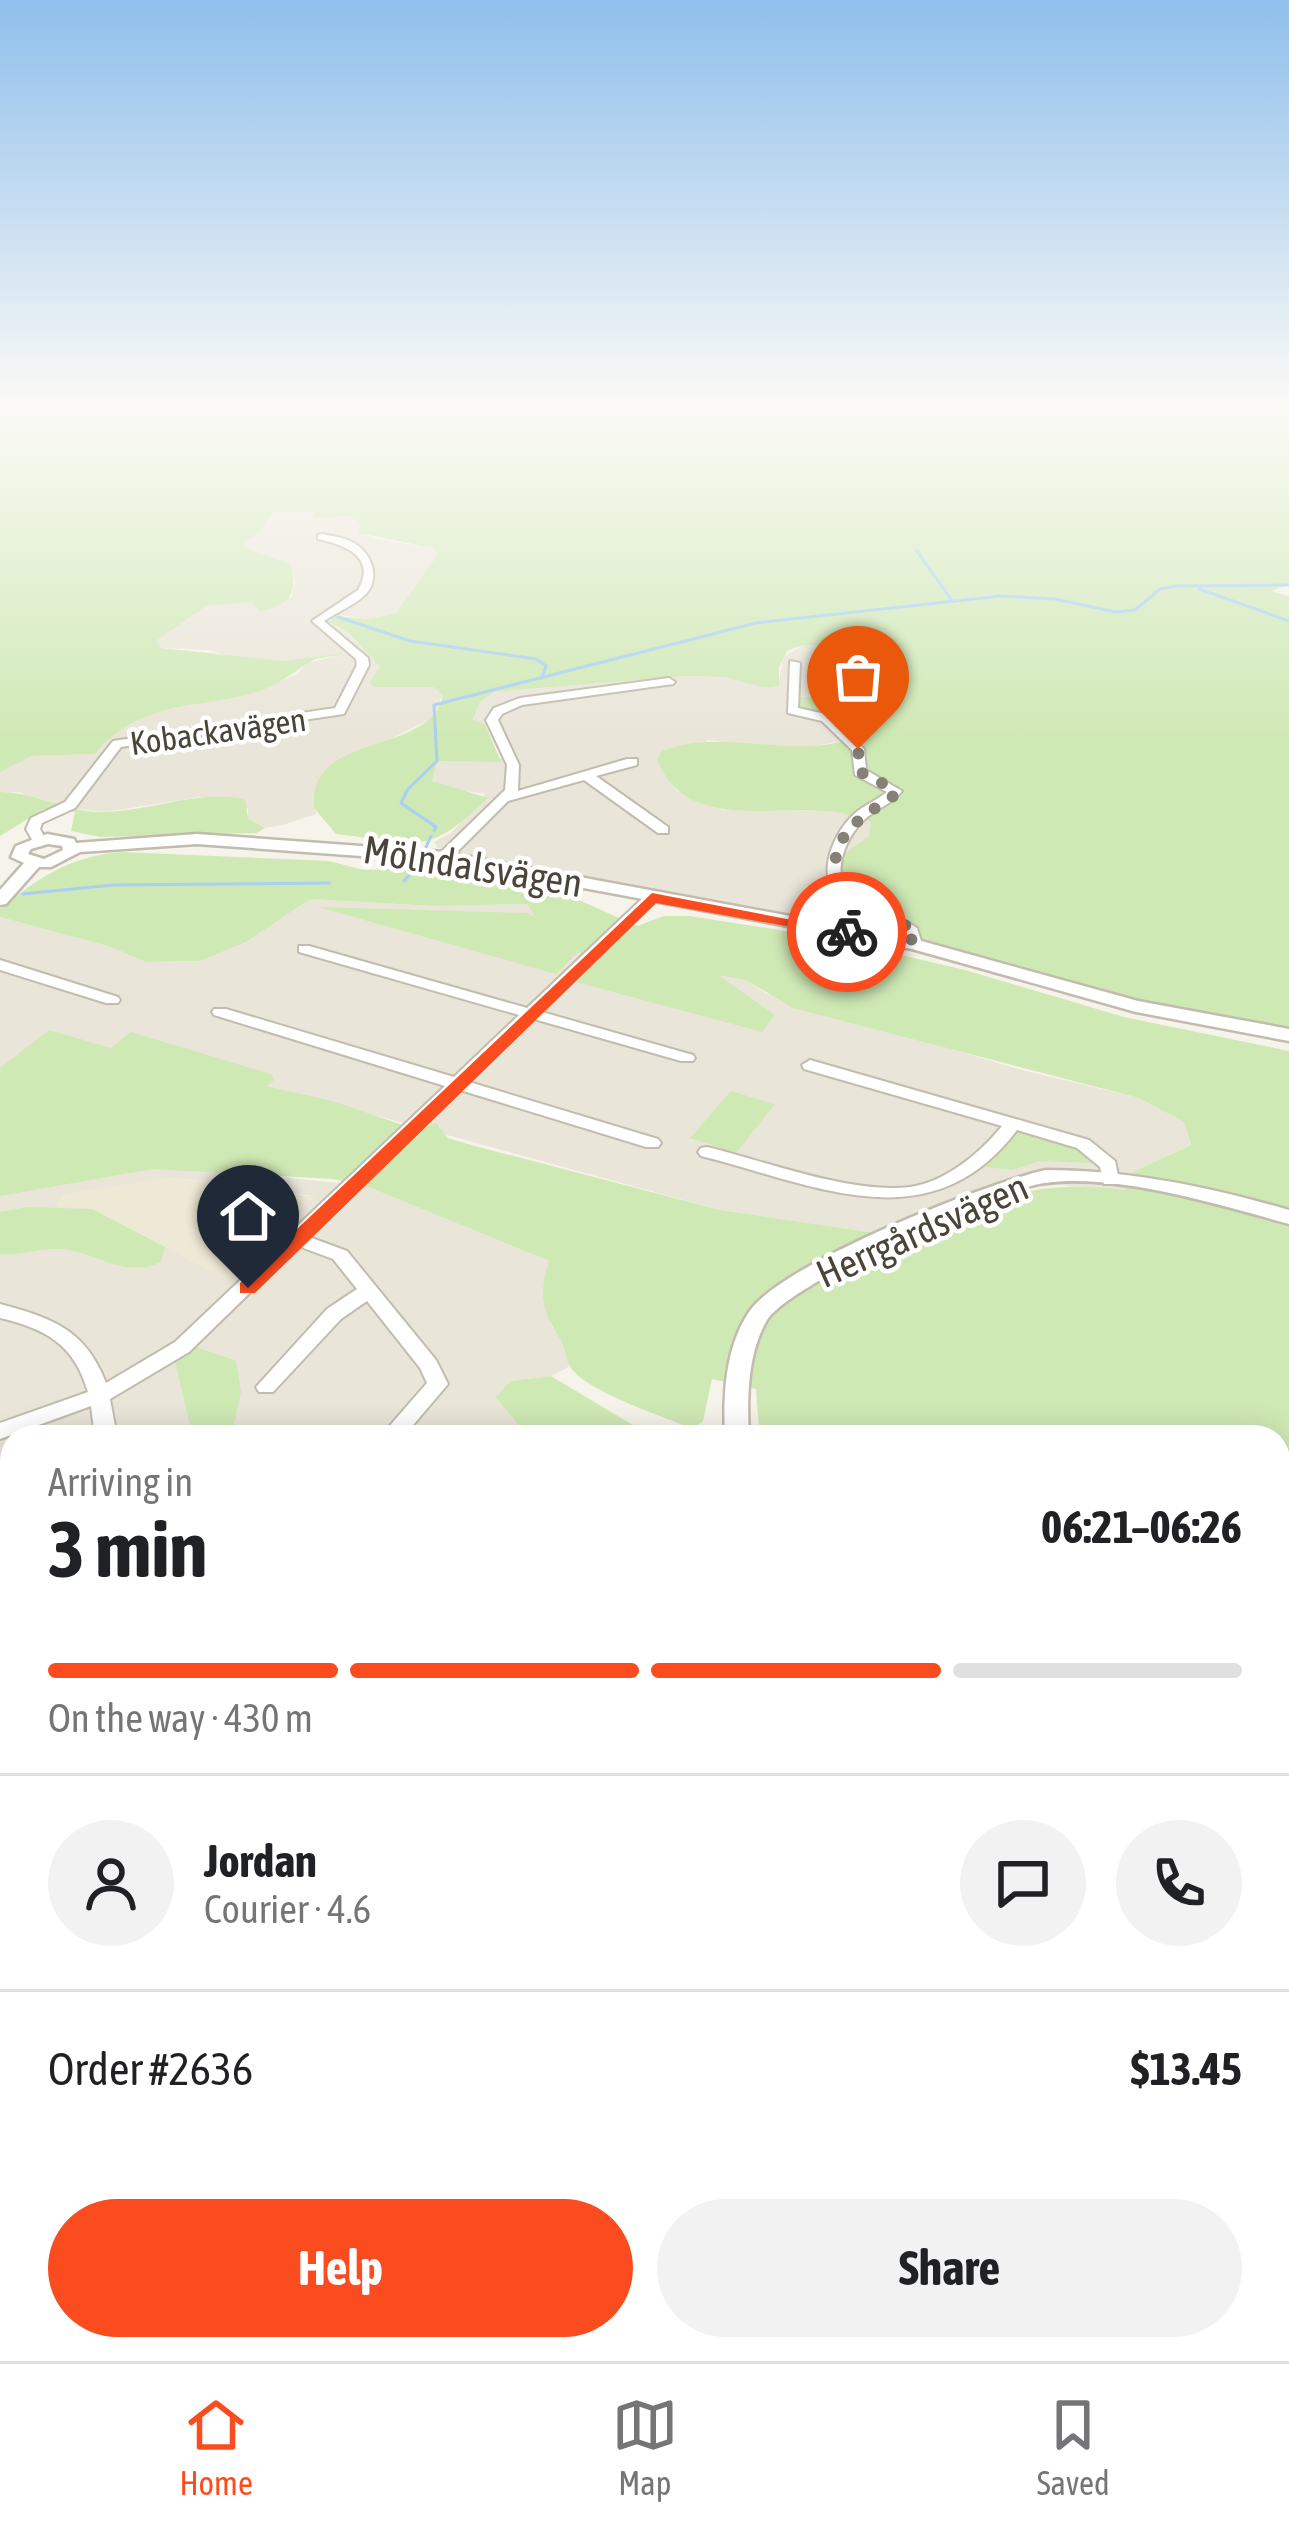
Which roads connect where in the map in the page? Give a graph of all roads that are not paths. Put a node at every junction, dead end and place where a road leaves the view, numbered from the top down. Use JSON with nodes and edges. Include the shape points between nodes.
{"nodes":[{"id":1,"x":322,"y":537,"type":"dead end"},
{"id":2,"x":794,"y":663,"type":"dead end"},
{"id":3,"x":669,"y":682,"type":"dead end"},
{"id":4,"x":632,"y":762,"type":"dead end"},
{"id":5,"x":587,"y":776,"type":"junction"},
{"id":6,"x":506,"y":798,"type":"junction"},
{"id":7,"x":663,"y":830,"type":"dead end"},
{"id":8,"x":39,"y":840,"type":"junction"},
{"id":9,"x":0,"y":848,"type":"edge"},
{"id":10,"x":74,"y":848,"type":"junction"},
{"id":11,"x":27,"y":856,"type":"junction"},
{"id":12,"x":444,"y":856,"type":"junction"},
{"id":13,"x":652,"y":897,"type":"junction"},
{"id":14,"x":0,"y":900,"type":"edge"},
{"id":15,"x":914,"y":944,"type":"junction"},
{"id":16,"x":304,"y":949,"type":"dead end"},
{"id":17,"x":0,"y":965,"type":"edge"},
{"id":18,"x":112,"y":1000,"type":"dead end"},
{"id":19,"x":220,"y":1012,"type":"dead end"},
{"id":20,"x":532,"y":1014,"type":"junction"},
{"id":21,"x":1289,"y":1035,"type":"edge"},
{"id":22,"x":687,"y":1058,"type":"dead end"},
{"id":23,"x":810,"y":1066,"type":"dead end"},
{"id":24,"x":459,"y":1085,"type":"junction"},
{"id":25,"x":1013,"y":1124,"type":"junction"},
{"id":26,"x":652,"y":1143,"type":"dead end"},
{"id":27,"x":707,"y":1152,"type":"dead end"},
{"id":28,"x":1110,"y":1180,"type":"junction"},
{"id":29,"x":1289,"y":1217,"type":"edge"},
{"id":30,"x":297,"y":1239,"type":"junction"},
{"id":31,"x":367,"y":1292,"type":"junction"},
{"id":32,"x":0,"y":1310,"type":"edge"},
{"id":33,"x":266,"y":1387,"type":"dead end"},
{"id":34,"x":101,"y":1395,"type":"junction"},
{"id":35,"x":17,"y":1425,"type":"edge"},
{"id":36,"x":105,"y":1425,"type":"edge"},
{"id":37,"x":402,"y":1425,"type":"edge"},
{"id":38,"x":738,"y":1425,"type":"edge"}],
"edges":[{"from":1,"to":8,"type":"street","name":"Kobackavägen","via":[[355,547],[368,577],[360,598],[317,621],[362,658],[340,711],[117,744],[70,806],[36,820]]},
{"from":2,"to":15,"type":"street","via":[[792,710],[826,718],[858,749],[860,772],[895,791],[846,834],[835,885],[847,899],[904,925]]},
{"from":3,"to":6,"type":"street","via":[[498,711],[493,726],[513,765]]},
{"from":4,"to":5,"type":"street"},
{"from":5,"to":6,"type":"street"},
{"from":5,"to":7,"type":"street"},
{"from":6,"to":12,"type":"street"},
{"from":8,"to":10,"type":"street"},
{"from":8,"to":11,"type":"street"},
{"from":9,"to":11,"type":"street"},
{"from":10,"to":11,"type":"street","via":[[60,860]]},
{"from":10,"to":12,"type":"street","name":"Mölndalsvägen","via":[[197,839]]},
{"from":11,"to":14,"type":"street"},
{"from":12,"to":13,"type":"street","name":"Mölndalsvägen"},
{"from":13,"to":15,"type":"street","name":"Mölndalsvägen"},
{"from":13,"to":20,"type":"street"},
{"from":15,"to":21,"type":"street","name":"Mölndalsvägen","via":[[1136,1006]]},
{"from":16,"to":20,"type":"street"},
{"from":17,"to":18,"type":"street"},
{"from":19,"to":24,"type":"street"},
{"from":20,"to":22,"type":"street"},
{"from":20,"to":24,"type":"street"},
{"from":23,"to":25,"type":"street"},
{"from":24,"to":26,"type":"street"},
{"from":24,"to":30,"type":"street"},
{"from":25,"to":27,"type":"street","via":[[982,1157],[910,1193]]},
{"from":25,"to":28,"type":"street","via":[[1095,1150]]},
{"from":28,"to":29,"type":"street","name":"Herrgårdsvägen"},
{"from":28,"to":38,"type":"street","name":"Herrgårdsvägen","via":[[1048,1176],[1004,1186],[766,1304],[744,1356]]},
{"from":30,"to":31,"type":"street","via":[[340,1255]]},
{"from":30,"to":34,"type":"street","via":[[182,1347]]},
{"from":31,"to":33,"type":"street","via":[[334,1314]]},
{"from":31,"to":37,"type":"street","via":[[438,1384]]},
{"from":32,"to":34,"type":"street","via":[[58,1329],[84,1354]]},
{"from":34,"to":35,"type":"street"},
{"from":34,"to":36,"type":"street"}]}
